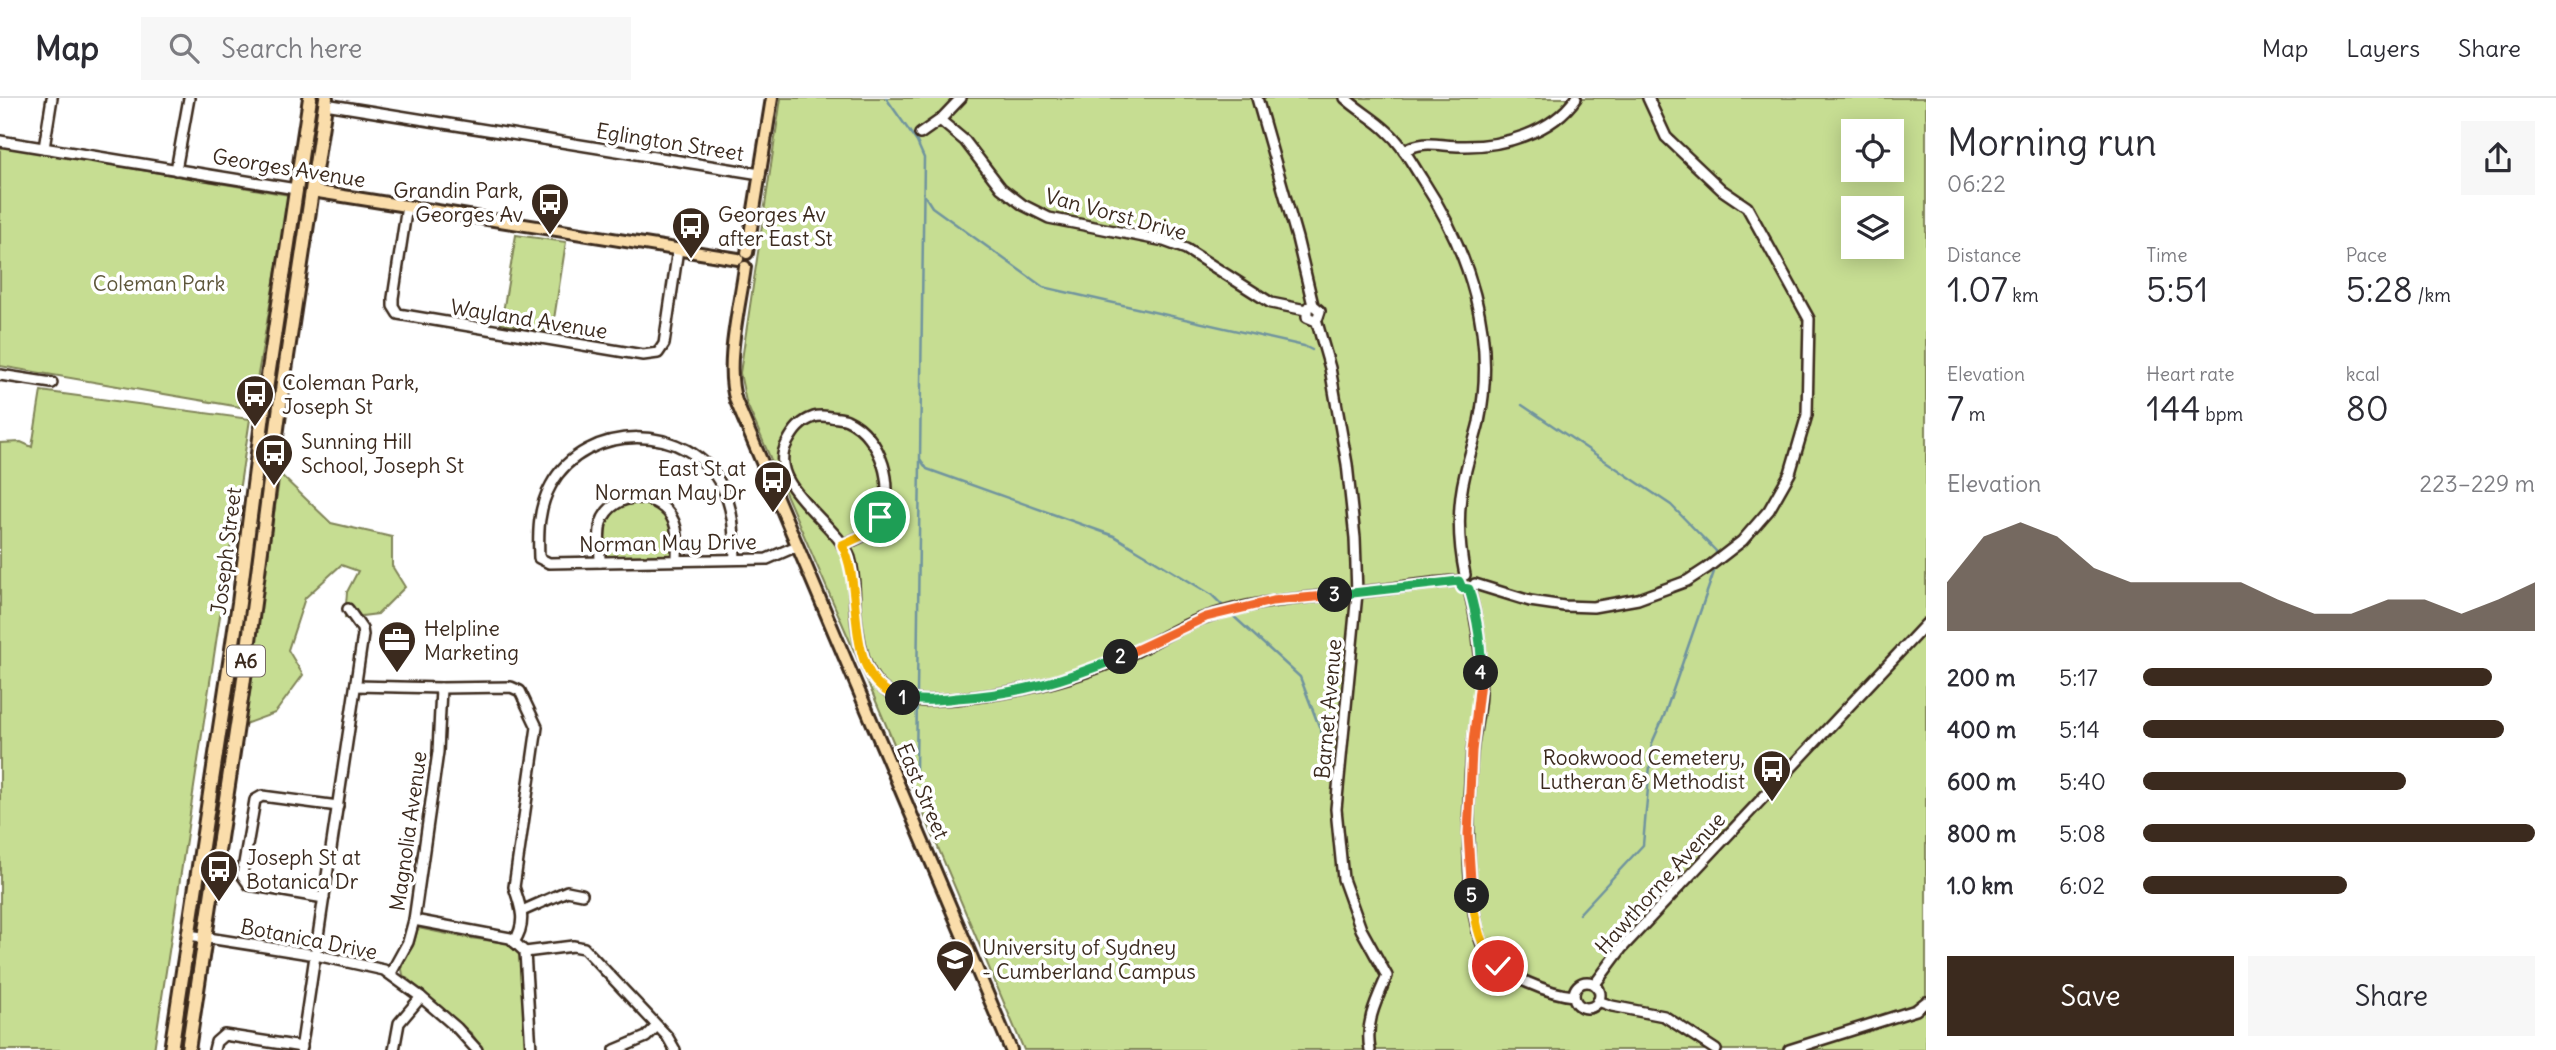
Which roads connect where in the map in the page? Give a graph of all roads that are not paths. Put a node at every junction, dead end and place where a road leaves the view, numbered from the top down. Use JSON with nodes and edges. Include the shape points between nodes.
{"nodes":[{"id":1,"x":52,"y":98,"type":"edge"},
{"id":2,"x":189,"y":98,"type":"edge"},
{"id":3,"x":310,"y":98,"type":"edge"},
{"id":4,"x":772,"y":98,"type":"edge"},
{"id":5,"x":961,"y":98,"type":"edge"},
{"id":6,"x":1257,"y":98,"type":"edge"},
{"id":7,"x":1345,"y":98,"type":"edge"},
{"id":8,"x":1576,"y":98,"type":"edge"},
{"id":9,"x":1648,"y":98,"type":"edge"},
{"id":10,"x":326,"y":101,"type":"edge"},
{"id":11,"x":940,"y":120,"type":"junction"},
{"id":12,"x":920,"y":134,"type":"dead end"},
{"id":13,"x":0,"y":141,"type":"edge"},
{"id":14,"x":44,"y":148,"type":"junction"},
{"id":15,"x":1404,"y":151,"type":"junction"},
{"id":16,"x":176,"y":170,"type":"junction"},
{"id":17,"x":760,"y":174,"type":"junction"},
{"id":18,"x":296,"y":189,"type":"junction"},
{"id":19,"x":312,"y":191,"type":"junction"},
{"id":20,"x":407,"y":206,"type":"junction"},
{"id":21,"x":678,"y":249,"type":"junction"},
{"id":22,"x":744,"y":260,"type":"junction"},
{"id":23,"x":1309,"y":307,"type":"junction"},
{"id":24,"x":0,"y":375,"type":"edge"},
{"id":25,"x":52,"y":383,"type":"dead end"},
{"id":26,"x":797,"y":545,"type":"junction"},
{"id":27,"x":842,"y":545,"type":"junction"},
{"id":28,"x":735,"y":559,"type":"junction"},
{"id":29,"x":677,"y":560,"type":"junction"},
{"id":30,"x":600,"y":562,"type":"junction"},
{"id":31,"x":1462,"y":578,"type":"junction"},
{"id":32,"x":1472,"y":587,"type":"junction"},
{"id":33,"x":1357,"y":593,"type":"junction"},
{"id":34,"x":348,"y":609,"type":"dead end"},
{"id":35,"x":1926,"y":624,"type":"edge"},
{"id":36,"x":356,"y":686,"type":"junction"},
{"id":37,"x":441,"y":688,"type":"junction"},
{"id":38,"x":338,"y":806,"type":"junction"},
{"id":39,"x":582,"y":894,"type":"dead end"},
{"id":40,"x":324,"y":898,"type":"junction"},
{"id":41,"x":522,"y":911,"type":"junction"},
{"id":42,"x":414,"y":920,"type":"junction"},
{"id":43,"x":189,"y":935,"type":"junction"},
{"id":44,"x":206,"y":938,"type":"junction"},
{"id":45,"x":514,"y":942,"type":"junction"},
{"id":46,"x":525,"y":952,"type":"junction"},
{"id":47,"x":316,"y":955,"type":"junction"},
{"id":48,"x":391,"y":974,"type":"junction"},
{"id":49,"x":1595,"y":984,"type":"junction"},
{"id":50,"x":1574,"y":996,"type":"junction"},
{"id":51,"x":421,"y":997,"type":"junction"},
{"id":52,"x":1598,"y":1001,"type":"junction"},
{"id":53,"x":1926,"y":1002,"type":"edge"},
{"id":54,"x":657,"y":1026,"type":"junction"},
{"id":55,"x":302,"y":1049,"type":"edge"},
{"id":56,"x":171,"y":1050,"type":"edge"},
{"id":57,"x":188,"y":1050,"type":"edge"},
{"id":58,"x":214,"y":1050,"type":"edge"},
{"id":59,"x":394,"y":1050,"type":"edge"},
{"id":60,"x":477,"y":1050,"type":"edge"},
{"id":61,"x":531,"y":1050,"type":"edge"},
{"id":62,"x":615,"y":1050,"type":"edge"},
{"id":63,"x":675,"y":1050,"type":"edge"},
{"id":64,"x":1011,"y":1050,"type":"edge"},
{"id":65,"x":1370,"y":1050,"type":"edge"},
{"id":66,"x":1716,"y":1050,"type":"edge"},
{"id":67,"x":1789,"y":1050,"type":"edge"}],
"edges":[{"from":1,"to":14,"type":"street"},
{"from":2,"to":16,"type":"street"},
{"from":3,"to":18,"type":"highway","name":"Joseph Street","number":"A6"},
{"from":4,"to":17,"type":"main road","name":"East Street"},
{"from":5,"to":11,"type":"street"},
{"from":6,"to":23,"type":"street","name":"Barnet Avenue","via":[[1297,238]]},
{"from":7,"to":15,"type":"street","via":[[1388,131]]},
{"from":8,"to":15,"type":"street","via":[[1567,111],[1534,132],[1502,143],[1421,143]]},
{"from":9,"to":32,"type":"street","via":[[1666,137],[1747,207],[1809,319],[1807,415],[1790,474],[1769,510],[1742,541],[1687,581],[1638,600],[1593,607],[1545,604]]},
{"from":10,"to":17,"type":"street","name":"Eglington Street"},
{"from":10,"to":19,"type":"highway","name":"Joseph Street","number":"A6"},
{"from":11,"to":12,"type":"street"},
{"from":11,"to":23,"type":"street","name":"Van Vorst Drive","via":[[965,141],[1001,188],[1023,205],[1049,218],[1186,249],[1271,303]]},
{"from":13,"to":14,"type":"street","name":"Georges Avenue"},
{"from":14,"to":16,"type":"street","name":"Georges Avenue"},
{"from":15,"to":31,"type":"street","via":[[1456,238],[1480,319],[1483,390],[1462,488]]},
{"from":16,"to":18,"type":"street","name":"Georges Avenue"},
{"from":17,"to":22,"type":"main road","name":"East Street"},
{"from":18,"to":19,"type":"highway","name":"Georges Avenue"},
{"from":18,"to":43,"type":"highway","name":"Joseph Street","number":"A6"},
{"from":19,"to":20,"type":"main road","name":"Georges Avenue"},
{"from":19,"to":44,"type":"highway","name":"Joseph Street","number":"A6"},
{"from":20,"to":21,"type":"main road","name":"Georges Avenue"},
{"from":20,"to":21,"type":"street","name":"Wayland Avenue","via":[[393,298],[398,314],[631,354],[653,355],[662,349]]},
{"from":21,"to":22,"type":"main road","name":"Georges Avenue"},
{"from":22,"to":26,"type":"main road","name":"East Street","via":[[731,384]]},
{"from":23,"to":33,"type":"street","name":"Barnet Avenue","via":[[1320,311],[1316,319],[1347,464]]},
{"from":24,"to":25,"type":"street"},
{"from":26,"to":28,"type":"street","name":"Norman May Drive","via":[[766,559]]},
{"from":26,"to":64,"type":"main road","name":"East Street"},
{"from":27,"to":27,"type":"street","via":[[868,533],[879,520],[887,498],[885,471],[866,434],[846,419],[817,415],[796,427],[783,451],[785,474]]},
{"from":27,"to":33,"type":"street","via":[[853,574],[857,633],[864,660],[885,691],[910,700],[1041,687],[1131,654],[1223,612],[1272,601]]},
{"from":28,"to":29,"type":"street","name":"Norman May Drive"},
{"from":28,"to":30,"type":"street","name":"Norman May Drive","via":[[733,517],[722,486],[706,463],[684,446],[654,438],[623,437],[571,459],[551,484],[540,513],[539,558],[549,563]]},
{"from":29,"to":30,"type":"street","name":"Norman May Drive"},
{"from":29,"to":30,"type":"street","via":[[677,536],[670,514],[654,500],[642,497],[629,498],[601,522]]},
{"from":31,"to":32,"type":"street","via":[[1472,577]]},
{"from":31,"to":33,"type":"street"},
{"from":32,"to":50,"type":"street","via":[[1481,652],[1468,834],[1478,930],[1488,955],[1508,973]]},
{"from":33,"to":65,"type":"street","name":"Barnet Avenue","via":[[1336,809],[1343,880],[1361,929],[1387,976],[1370,1013]]},
{"from":34,"to":36,"type":"street","via":[[363,635]]},
{"from":35,"to":49,"type":"street","name":"Hawthorne Avenue","via":[[1621,949]]},
{"from":36,"to":37,"type":"street"},
{"from":36,"to":38,"type":"street"},
{"from":37,"to":41,"type":"street","via":[[511,687],[520,691],[537,727],[514,887]]},
{"from":37,"to":42,"type":"street","name":"Magnolia Avenue","via":[[438,752]]},
{"from":38,"to":40,"type":"street"},
{"from":38,"to":40,"type":"street","via":[[262,796],[255,800],[242,876],[249,885]]},
{"from":39,"to":41,"type":"street","via":[[567,891]]},
{"from":40,"to":47,"type":"street"},
{"from":41,"to":45,"type":"street","via":[[521,932]]},
{"from":42,"to":45,"type":"street"},
{"from":42,"to":48,"type":"street","name":"Magnolia Avenue"},
{"from":43,"to":44,"type":"street","name":"Botanica Drive"},
{"from":43,"to":56,"type":"highway","name":"Joseph Street","number":"A6"},
{"from":44,"to":47,"type":"street","name":"Botanica Drive"},
{"from":44,"to":57,"type":"highway","name":"Joseph Street","number":"A6"},
{"from":45,"to":46,"type":"street"},
{"from":46,"to":54,"type":"street","via":[[584,948]]},
{"from":46,"to":61,"type":"street"},
{"from":47,"to":48,"type":"street","name":"Botanica Drive"},
{"from":47,"to":55,"type":"street"},
{"from":48,"to":51,"type":"street","name":"Botanica Drive"},
{"from":49,"to":50,"type":"street","via":[[1579,984]]},
{"from":49,"to":52,"type":"street","via":[[1600,992]]},
{"from":50,"to":52,"type":"street","via":[[1584,1007]]},
{"from":51,"to":59,"type":"street","via":[[399,1023]]},
{"from":51,"to":60,"type":"street","name":"Botanica Drive"},
{"from":52,"to":66,"type":"street","via":[[1664,1016]]},
{"from":53,"to":67,"type":"street","via":[[1916,1010]]},
{"from":54,"to":62,"type":"street","via":[[646,1037]]},
{"from":54,"to":63,"type":"street"},
{"from":55,"to":58,"type":"street","via":[[224,1035]]}]}
